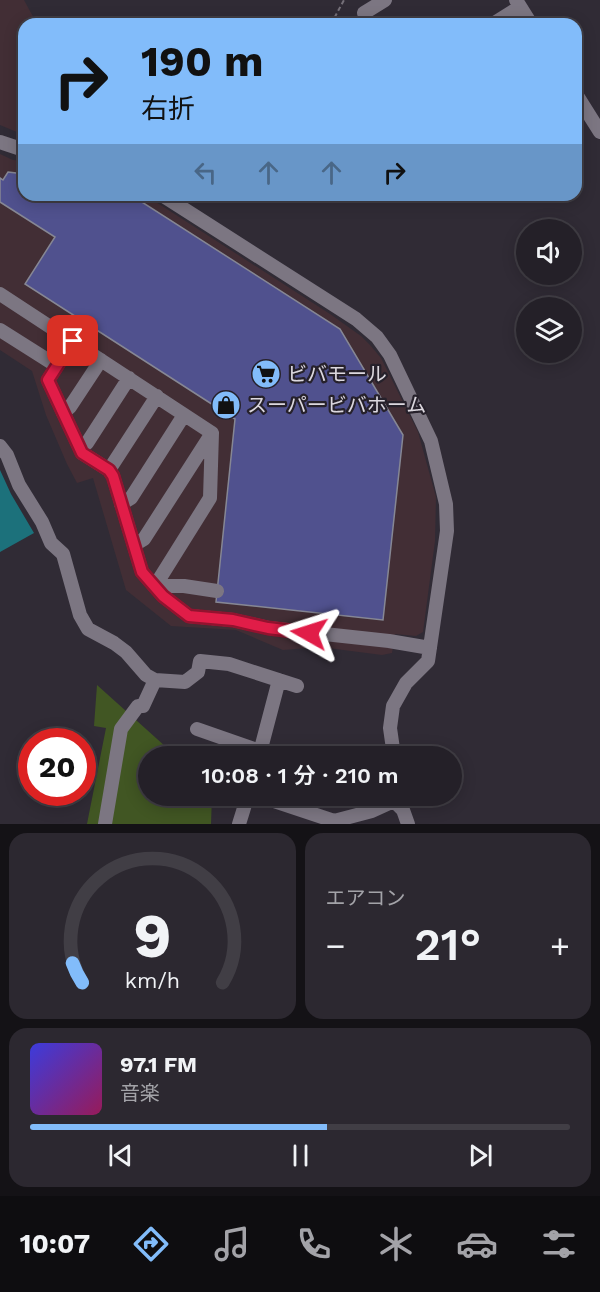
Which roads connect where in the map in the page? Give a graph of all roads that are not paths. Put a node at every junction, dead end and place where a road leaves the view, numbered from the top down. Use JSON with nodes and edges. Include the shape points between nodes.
{"nodes":[{"id":1,"x":385,"y":0,"type":"edge"},
{"id":2,"x":518,"y":3,"type":"edge"},
{"id":3,"x":367,"y":18,"type":"edge"},
{"id":4,"x":500,"y":18,"type":"edge"},
{"id":5,"x":527,"y":18,"type":"edge"},
{"id":6,"x":582,"y":104,"type":"edge"},
{"id":7,"x":600,"y":132,"type":"edge"},
{"id":8,"x":2,"y":147,"type":"edge"},
{"id":9,"x":18,"y":149,"type":"edge"},
{"id":10,"x":171,"y":201,"type":"edge"},
{"id":11,"x":0,"y":294,"type":"edge"},
{"id":12,"x":0,"y":330,"type":"edge"},
{"id":13,"x":73,"y":341,"type":"junction"},
{"id":14,"x":101,"y":360,"type":"junction"},
{"id":15,"x":57,"y":366,"type":"junction"},
{"id":16,"x":129,"y":378,"type":"junction"},
{"id":17,"x":157,"y":396,"type":"junction"},
{"id":18,"x":63,"y":413,"type":"junction"},
{"id":19,"x":184,"y":414,"type":"junction"},
{"id":20,"x":212,"y":433,"type":"junction"},
{"id":21,"x":0,"y":446,"type":"edge"},
{"id":22,"x":80,"y":449,"type":"junction"},
{"id":23,"x":109,"y":470,"type":"junction"},
{"id":24,"x":121,"y":504,"type":"junction"},
{"id":25,"x":134,"y":545,"type":"junction"},
{"id":26,"x":155,"y":586,"type":"junction"},
{"id":27,"x":217,"y":591,"type":"dead end"},
{"id":28,"x":430,"y":648,"type":"junction"},
{"id":29,"x":279,"y":680,"type":"junction"},
{"id":30,"x":155,"y":681,"type":"junction"},
{"id":31,"x":297,"y":686,"type":"dead end"},
{"id":32,"x":197,"y":729,"type":"dead end"},
{"id":33,"x":230,"y":746,"type":"edge"},
{"id":34,"x":262,"y":746,"type":"edge"},
{"id":35,"x":393,"y":746,"type":"edge"},
{"id":36,"x":244,"y":806,"type":"edge"},
{"id":37,"x":282,"y":806,"type":"edge"},
{"id":38,"x":380,"y":806,"type":"edge"},
{"id":39,"x":400,"y":806,"type":"edge"},
{"id":40,"x":313,"y":819,"type":"edge"},
{"id":41,"x":343,"y":821,"type":"edge"},
{"id":42,"x":105,"y":824,"type":"edge"},
{"id":43,"x":238,"y":824,"type":"edge"},
{"id":44,"x":408,"y":824,"type":"edge"}],
"edges":[{"from":1,"to":3,"type":"street","via":[[364,13]]},
{"from":2,"to":4,"type":"street"},
{"from":2,"to":5,"type":"street"},
{"from":6,"to":7,"type":"street"},
{"from":8,"to":9,"type":"street"},
{"from":10,"to":28,"type":"street","via":[[356,319],[390,355],[431,441],[446,504],[447,531]]},
{"from":11,"to":13,"type":"street"},
{"from":12,"to":15,"type":"street"},
{"from":13,"to":14,"type":"street"},
{"from":13,"to":15,"type":"street"},
{"from":14,"to":16,"type":"street"},
{"from":14,"to":18,"type":"street"},
{"from":15,"to":18,"type":"street","via":[[48,380]]},
{"from":16,"to":17,"type":"street"},
{"from":16,"to":22,"type":"street"},
{"from":17,"to":19,"type":"street"},
{"from":17,"to":23,"type":"street"},
{"from":18,"to":22,"type":"street"},
{"from":19,"to":20,"type":"street"},
{"from":19,"to":24,"type":"street","via":[[131,498]]},
{"from":20,"to":25,"type":"street","via":[[144,539]]},
{"from":20,"to":26,"type":"street","via":[[210,498]]},
{"from":21,"to":30,"type":"street","via":[[51,543],[63,554],[80,615],[88,629],[98,642],[126,652]]},
{"from":22,"to":23,"type":"street"},
{"from":23,"to":24,"type":"street"},
{"from":24,"to":25,"type":"street"},
{"from":25,"to":26,"type":"street","via":[[142,572]]},
{"from":26,"to":27,"type":"street"},
{"from":26,"to":28,"type":"street","via":[[189,616]]},
{"from":28,"to":35,"type":"street","via":[[428,661],[406,682],[393,706]]},
{"from":29,"to":30,"type":"street","via":[[229,664],[200,661],[198,672],[184,682]]},
{"from":29,"to":31,"type":"street"},
{"from":29,"to":34,"type":"street"},
{"from":30,"to":42,"type":"street","via":[[143,706],[138,706],[121,729]]},
{"from":32,"to":33,"type":"street","via":[[213,742]]},
{"from":36,"to":43,"type":"street"},
{"from":37,"to":40,"type":"street"},
{"from":38,"to":41,"type":"street"},
{"from":39,"to":44,"type":"street"},
{"from":40,"to":41,"type":"street"}]}
